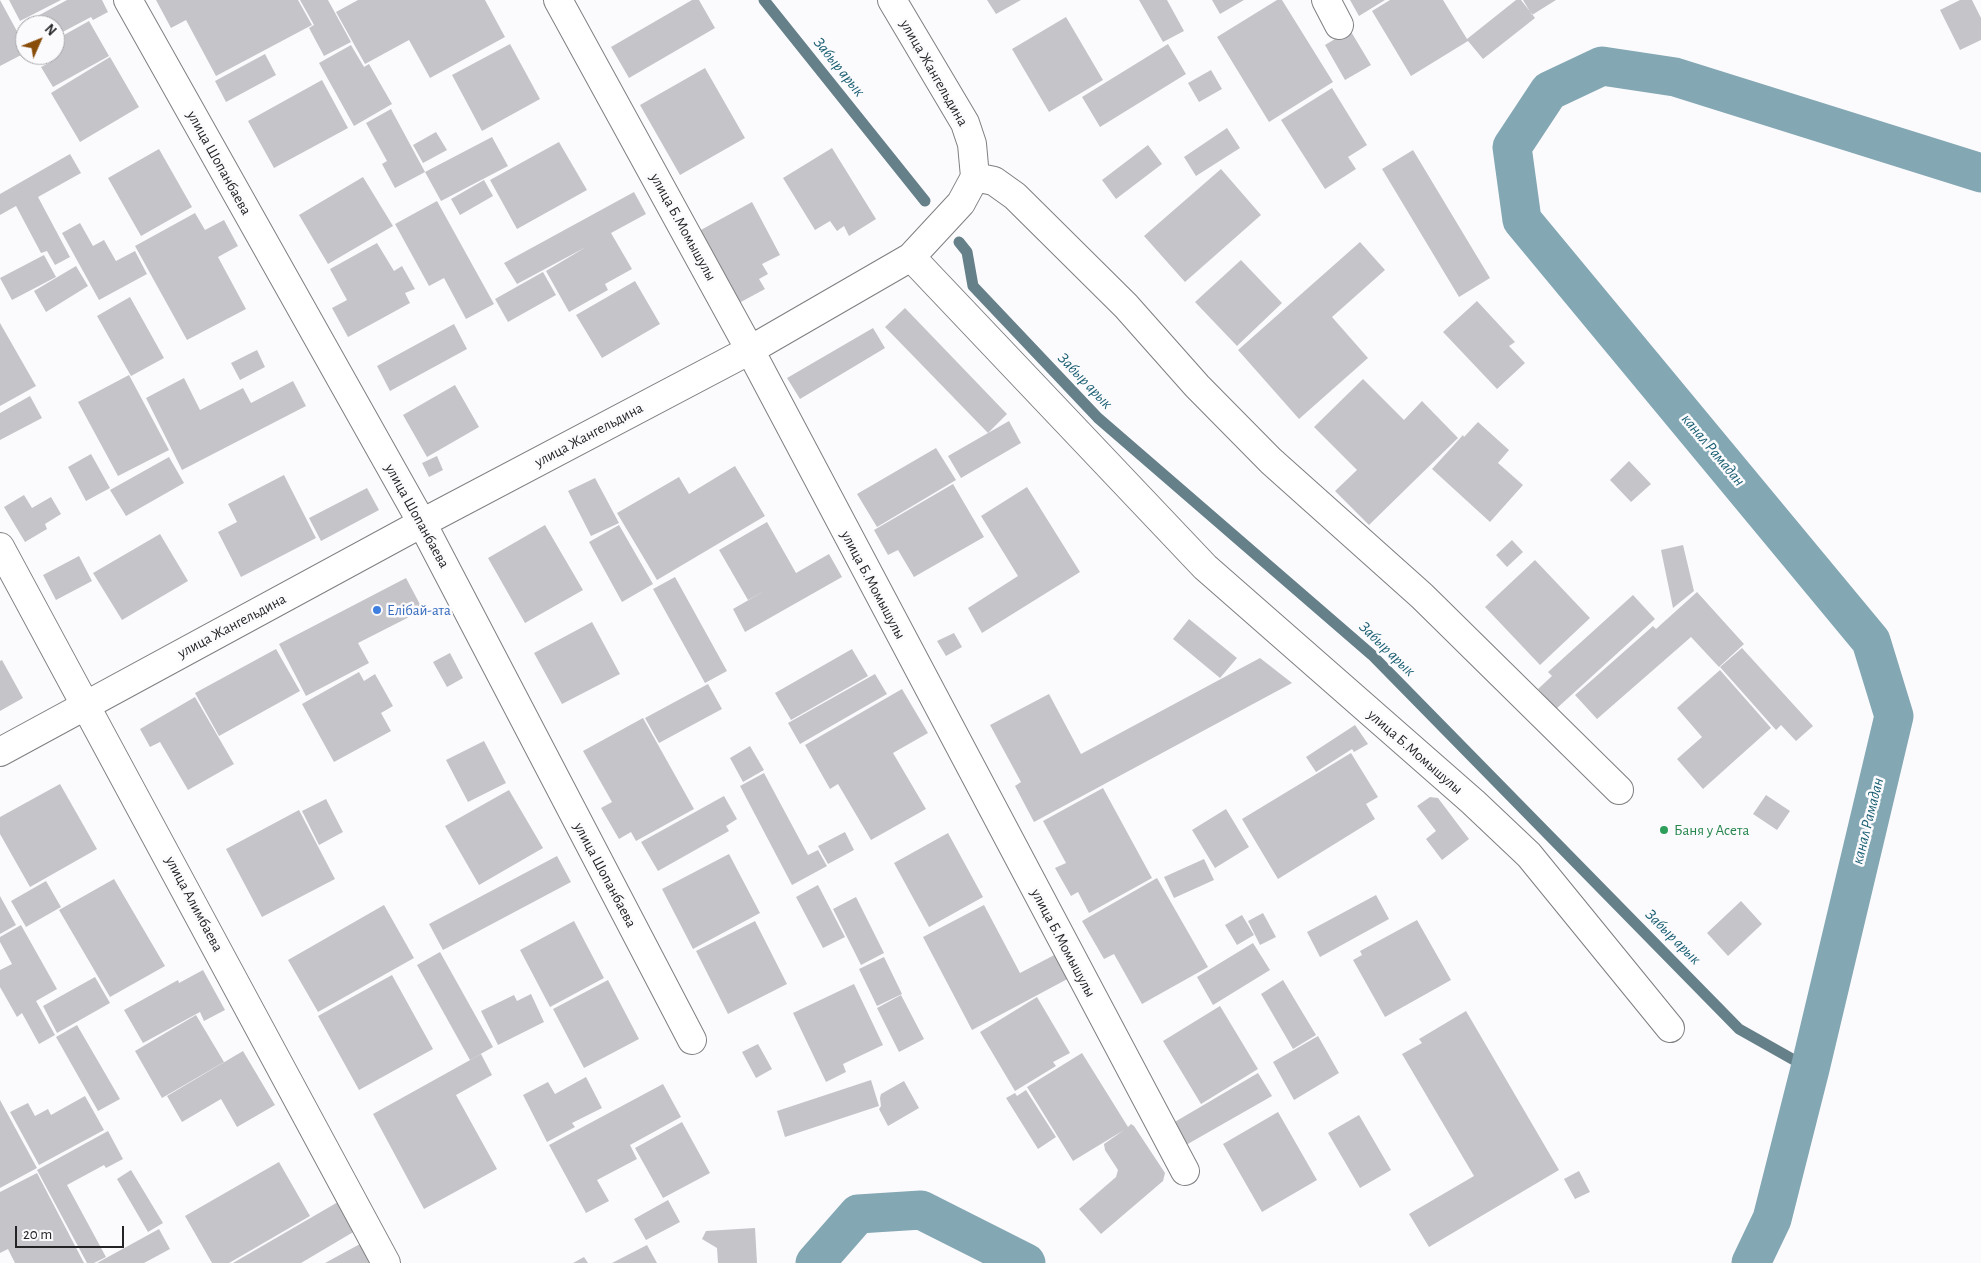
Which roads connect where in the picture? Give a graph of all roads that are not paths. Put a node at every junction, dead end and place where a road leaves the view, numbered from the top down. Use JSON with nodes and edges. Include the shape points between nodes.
{"nodes":[{"id":1,"x":128,"y":0,"type":"edge"},
{"id":2,"x":558,"y":0,"type":"edge"},
{"id":3,"x":892,"y":0,"type":"edge"},
{"id":4,"x":1326,"y":0,"type":"edge"},
{"id":5,"x":1339,"y":25,"type":"dead end"},
{"id":6,"x":975,"y":177,"type":"junction"},
{"id":7,"x":911,"y":257,"type":"junction"},
{"id":8,"x":750,"y":350,"type":"junction"},
{"id":9,"x":422,"y":523,"type":"junction"},
{"id":10,"x":0,"y":547,"type":"edge"},
{"id":11,"x":87,"y":704,"type":"junction"},
{"id":12,"x":0,"y":752,"type":"edge"},
{"id":13,"x":1619,"y":790,"type":"dead end"},
{"id":14,"x":1670,"y":1028,"type":"dead end"},
{"id":15,"x":692,"y":1040,"type":"dead end"},
{"id":16,"x":1185,"y":1171,"type":"dead end"},
{"id":17,"x":386,"y":1263,"type":"edge"}],
"edges":[{"from":1,"to":9,"type":"street","name":"улица Шопанбаева"},
{"from":2,"to":8,"type":"street","name":"улица Б.Момышулы"},
{"from":3,"to":6,"type":"street","name":"улица Жангельдина","via":[[965,123],[972,144]]},
{"from":4,"to":5,"type":"street"},
{"from":6,"to":7,"type":"street","name":"улица Жангельдина","via":[[961,203]]},
{"from":6,"to":13,"type":"street","via":[[994,181],[1015,196],[1126,306],[1197,386],[1271,461],[1422,596]]},
{"from":7,"to":8,"type":"street","name":"улица Жангельдина"},
{"from":7,"to":14,"type":"street","name":"улица Б.Момышулы","via":[[1206,567],[1529,855]]},
{"from":8,"to":9,"type":"street","name":"улица Жангельдина"},
{"from":8,"to":16,"type":"street","name":"улица Б.Момышулы"},
{"from":9,"to":11,"type":"street","name":"улица Жангельдина"},
{"from":9,"to":15,"type":"street","name":"улица Шопанбаева"},
{"from":10,"to":11,"type":"street","name":"улица Алимбаева"},
{"from":11,"to":12,"type":"street","name":"улица Жангельдина"},
{"from":11,"to":17,"type":"street","name":"улица Алимбаева"}]}
